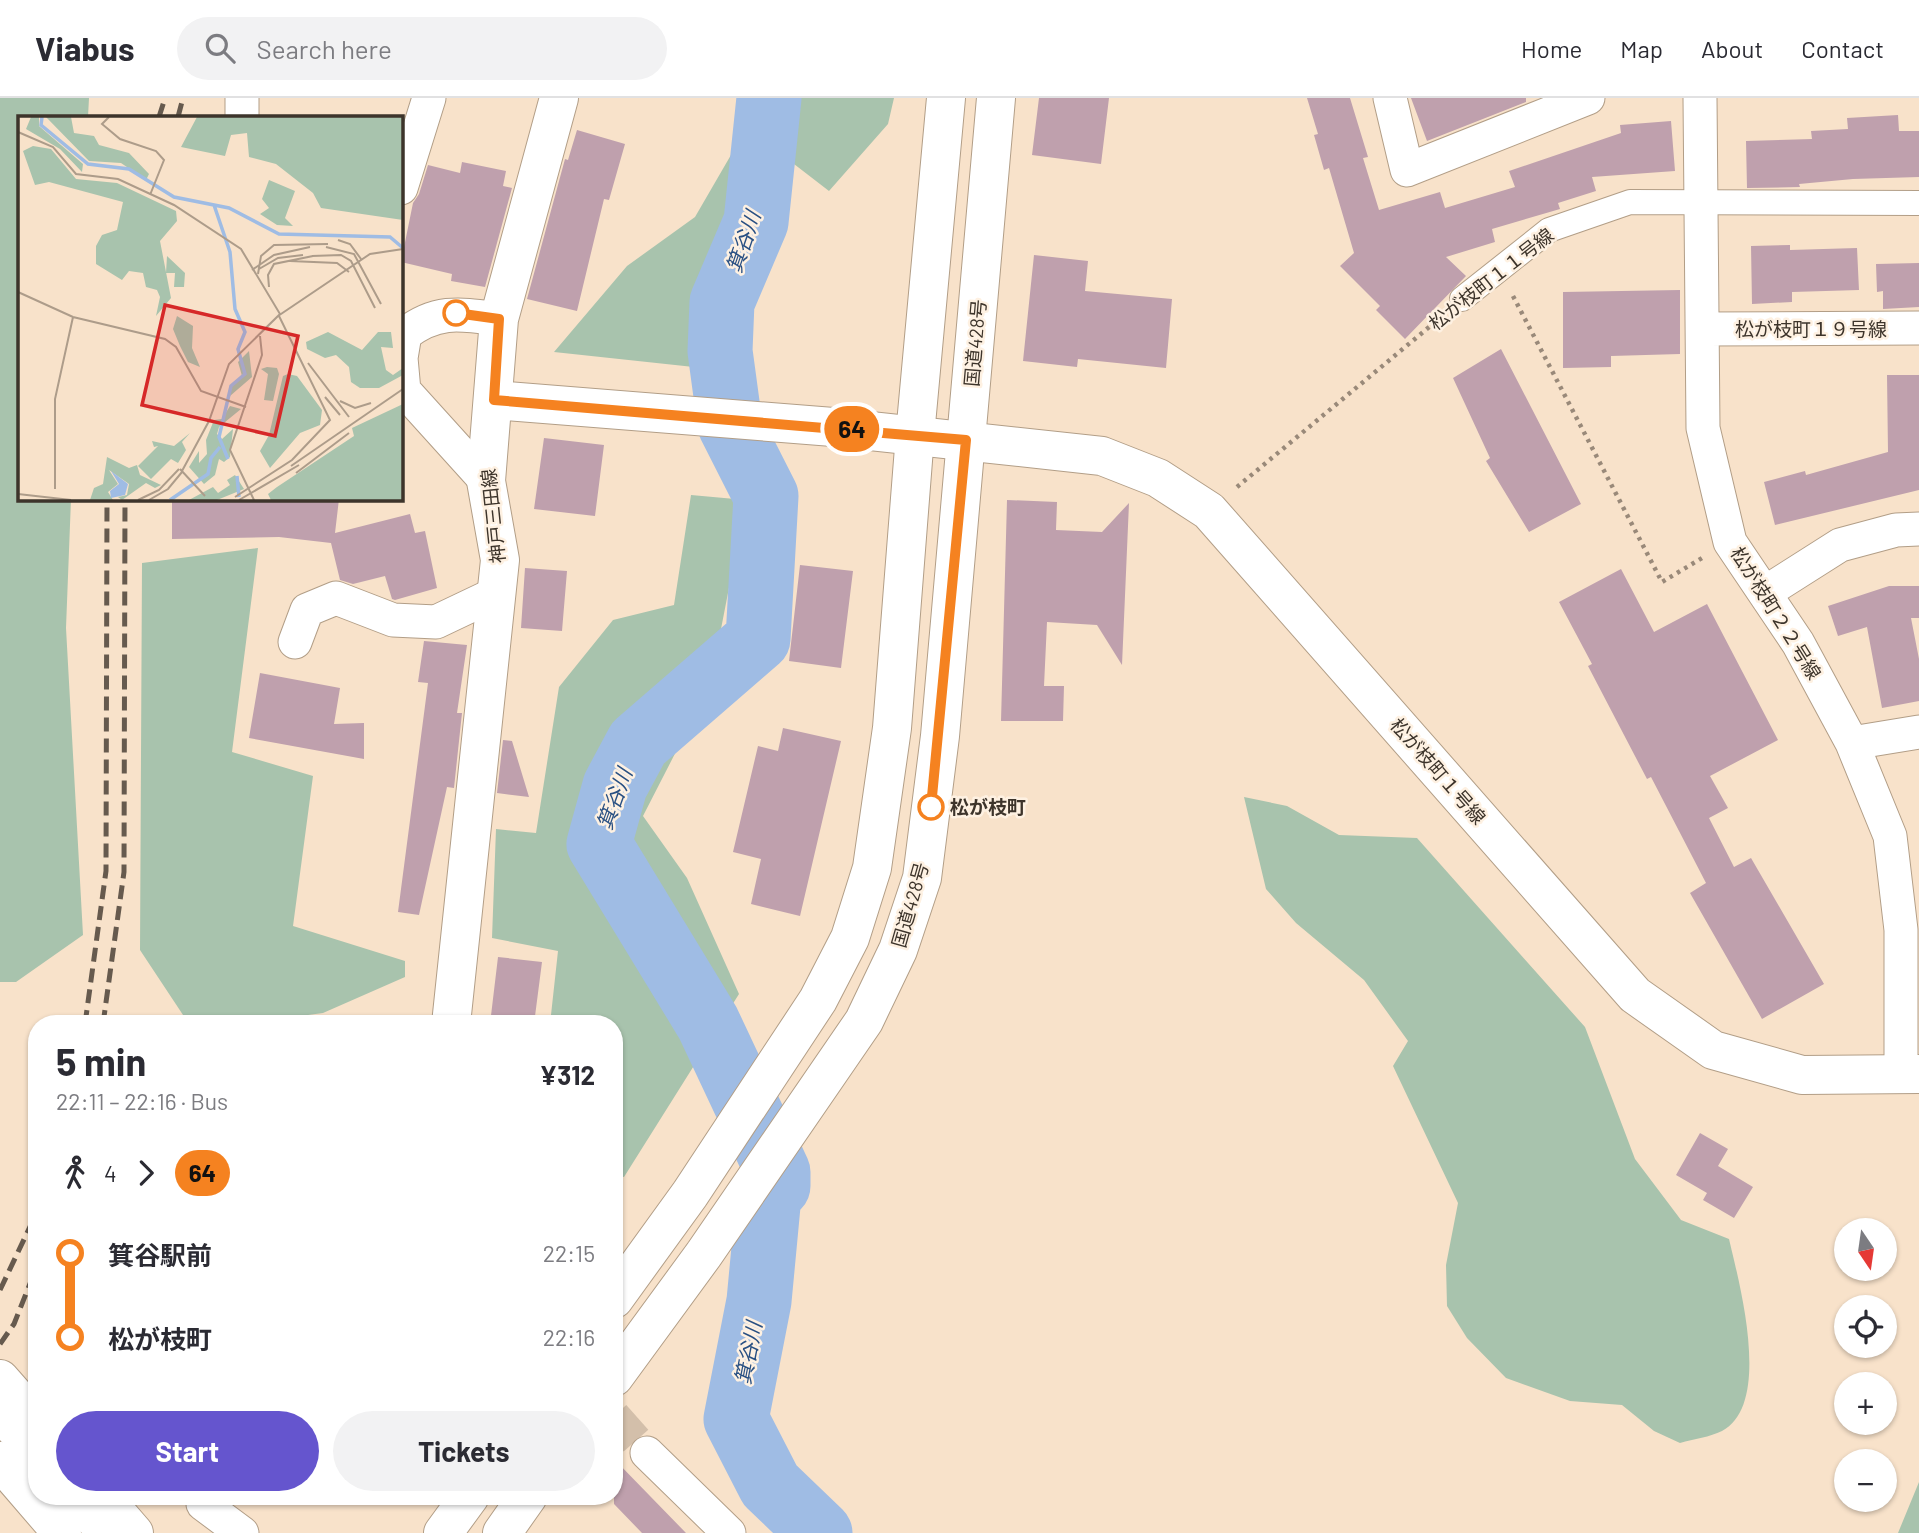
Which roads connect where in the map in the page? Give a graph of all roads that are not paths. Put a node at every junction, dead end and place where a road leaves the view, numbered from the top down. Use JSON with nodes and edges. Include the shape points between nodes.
{"nodes":[{"id":1,"x":242,"y":98,"type":"edge"},
{"id":2,"x":429,"y":98,"type":"edge"},
{"id":3,"x":559,"y":98,"type":"edge"},
{"id":4,"x":946,"y":98,"type":"edge"},
{"id":5,"x":996,"y":98,"type":"edge"},
{"id":6,"x":1390,"y":98,"type":"edge"},
{"id":7,"x":1588,"y":98,"type":"edge"},
{"id":8,"x":1700,"y":98,"type":"edge"},
{"id":9,"x":242,"y":116,"type":"edge"},
{"id":10,"x":402,"y":185,"type":"edge"},
{"id":11,"x":1701,"y":203,"type":"junction"},
{"id":12,"x":1919,"y":203,"type":"edge"},
{"id":13,"x":1462,"y":299,"type":"road end"},
{"id":14,"x":499,"y":319,"type":"junction"},
{"id":15,"x":1919,"y":328,"type":"edge"},
{"id":16,"x":1703,"y":329,"type":"junction"},
{"id":17,"x":402,"y":352,"type":"edge"},
{"id":18,"x":403,"y":389,"type":"edge"},
{"id":19,"x":494,"y":400,"type":"junction"},
{"id":20,"x":915,"y":435,"type":"junction"},
{"id":21,"x":966,"y":440,"type":"junction"},
{"id":22,"x":486,"y":481,"type":"junction"},
{"id":23,"x":1919,"y":529,"type":"edge"},
{"id":24,"x":1766,"y":592,"type":"junction"},
{"id":25,"x":497,"y":593,"type":"junction"},
{"id":26,"x":295,"y":642,"type":"dead end"},
{"id":27,"x":1919,"y":732,"type":"edge"},
{"id":28,"x":1852,"y":743,"type":"junction"},
{"id":29,"x":1910,"y":930,"type":"edge"},
{"id":30,"x":452,"y":1015,"type":"edge"},
{"id":31,"x":1910,"y":1074,"type":"edge"},
{"id":32,"x":623,"y":1286,"type":"edge"},
{"id":33,"x":623,"y":1365,"type":"edge"},
{"id":34,"x":0,"y":1379,"type":"edge"},
{"id":35,"x":28,"y":1411,"type":"edge"},
{"id":36,"x":0,"y":1415,"type":"edge"},
{"id":37,"x":28,"y":1447,"type":"edge"},
{"id":38,"x":647,"y":1453,"type":"tunnel mouth"},
{"id":39,"x":0,"y":1461,"type":"edge"},
{"id":40,"x":28,"y":1494,"type":"edge"},
{"id":41,"x":38,"y":1505,"type":"edge"},
{"id":42,"x":79,"y":1505,"type":"edge"},
{"id":43,"x":110,"y":1505,"type":"edge"},
{"id":44,"x":204,"y":1505,"type":"edge"},
{"id":45,"x":463,"y":1505,"type":"edge"},
{"id":46,"x":522,"y":1505,"type":"edge"},
{"id":47,"x":62,"y":1533,"type":"edge"},
{"id":48,"x":104,"y":1533,"type":"edge"},
{"id":49,"x":134,"y":1533,"type":"edge"},
{"id":50,"x":242,"y":1533,"type":"edge"},
{"id":51,"x":443,"y":1533,"type":"edge"},
{"id":52,"x":502,"y":1533,"type":"edge"},
{"id":53,"x":729,"y":1533,"type":"edge"}],
"edges":[{"from":1,"to":9,"type":"street"},
{"from":2,"to":10,"type":"street"},
{"from":3,"to":14,"type":"main road","name":"神戸三田線"},
{"from":4,"to":20,"type":"main road"},
{"from":5,"to":21,"type":"main road","name":"国道428号"},
{"from":6,"to":7,"type":"street","via":[[1407,170]]},
{"from":8,"to":11,"type":"street","name":"松が枝町２２号線"},
{"from":11,"to":12,"type":"street","name":"松が枝町１１号線"},
{"from":11,"to":13,"type":"street","name":"松が枝町１１号線","via":[[1630,202],[1549,230]]},
{"from":11,"to":16,"type":"street","name":"松が枝町２２号線"},
{"from":14,"to":17,"type":"street","via":[[456,313],[422,320],[405,334]]},
{"from":14,"to":19,"type":"main road","name":"神戸三田線"},
{"from":15,"to":16,"type":"street","name":"松が枝町１９号線"},
{"from":16,"to":24,"type":"street","name":"松が枝町２２号線","via":[[1703,428],[1730,542]]},
{"from":18,"to":22,"type":"street"},
{"from":19,"to":20,"type":"main road"},
{"from":19,"to":22,"type":"main road","name":"神戸三田線"},
{"from":20,"to":21,"type":"main road","name":"松が枝町１号線"},
{"from":20,"to":32,"type":"main road","via":[[892,728],[872,867],[850,938],[790,1045]]},
{"from":21,"to":31,"type":"main road","name":"松が枝町１号線","via":[[1102,456],[1158,478],[1209,511],[1635,995],[1713,1050],[1802,1075]]},
{"from":21,"to":33,"type":"main road","name":"国道428号","via":[[940,736],[922,878],[898,950],[863,1021]]},
{"from":22,"to":25,"type":"main road","name":"神戸三田線","via":[[500,560]]},
{"from":23,"to":24,"type":"street","via":[[1896,530],[1840,545]]},
{"from":24,"to":28,"type":"street","name":"松が枝町２２号線"},
{"from":25,"to":26,"type":"street","via":[[436,622],[393,620],[337,597],[307,610]]},
{"from":25,"to":30,"type":"main road","name":"神戸三田線"},
{"from":27,"to":28,"type":"street"},
{"from":28,"to":29,"type":"street","name":"松が枝町２２号線","via":[[1889,836]]},
{"from":29,"to":31,"type":"street","name":"松が枝町２２号線"},
{"from":34,"to":35,"type":"main road"},
{"from":36,"to":37,"type":"street"},
{"from":38,"to":53,"type":"street"},
{"from":39,"to":40,"type":"main road"},
{"from":41,"to":47,"type":"main road"},
{"from":42,"to":48,"type":"street"},
{"from":43,"to":49,"type":"main road"},
{"from":44,"to":50,"type":"street"},
{"from":45,"to":51,"type":"main road"},
{"from":46,"to":52,"type":"main road"}]}
